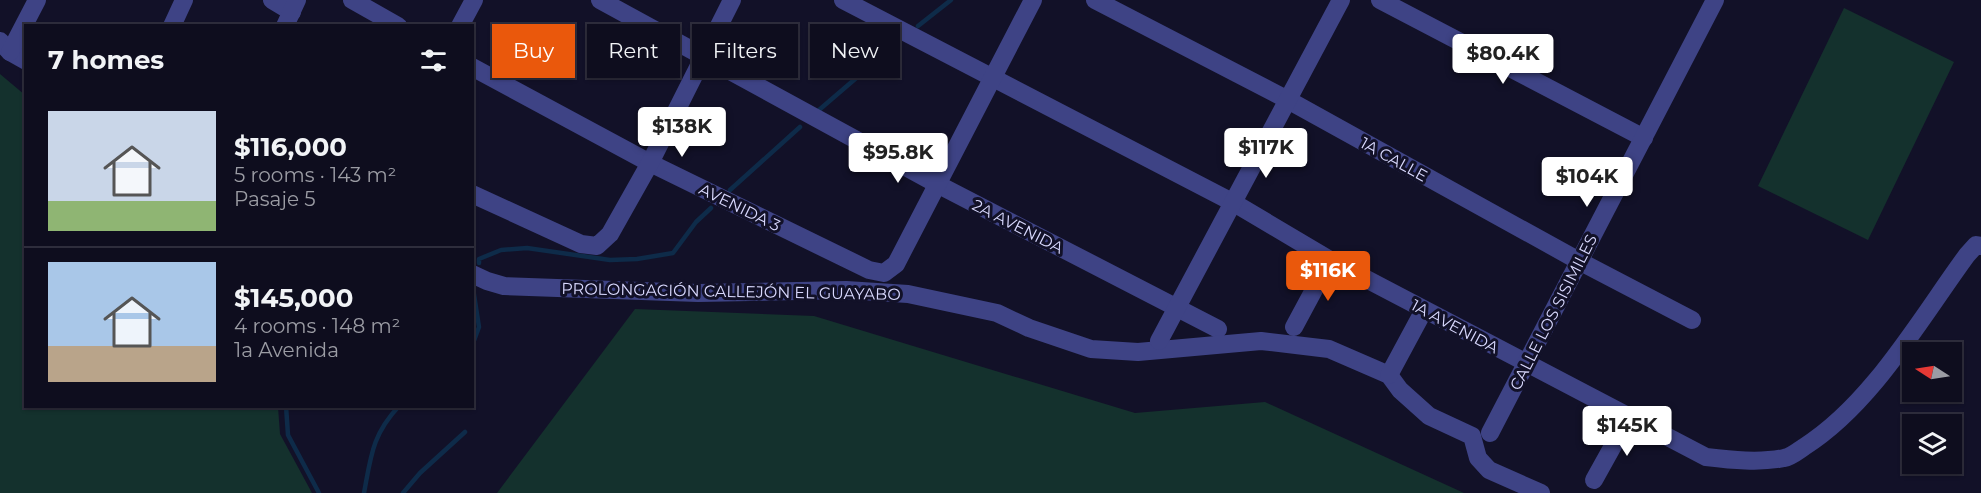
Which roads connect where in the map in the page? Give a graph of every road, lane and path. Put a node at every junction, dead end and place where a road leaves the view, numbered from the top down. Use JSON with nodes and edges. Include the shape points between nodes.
{"nodes":[{"id":1,"x":37,"y":0,"type":"edge"},
{"id":2,"x":272,"y":0,"type":"edge"},
{"id":3,"x":352,"y":0,"type":"edge"},
{"id":4,"x":474,"y":0,"type":"edge"},
{"id":5,"x":600,"y":0,"type":"edge"},
{"id":6,"x":732,"y":0,"type":"edge"},
{"id":7,"x":843,"y":0,"type":"edge"},
{"id":8,"x":1033,"y":0,"type":"edge"},
{"id":9,"x":1095,"y":0,"type":"edge"},
{"id":10,"x":1341,"y":0,"type":"edge"},
{"id":11,"x":1380,"y":0,"type":"edge"},
{"id":12,"x":1715,"y":0,"type":"edge"},
{"id":13,"x":292,"y":12,"type":"edge"},
{"id":14,"x":25,"y":24,"type":"edge"},
{"id":15,"x":394,"y":24,"type":"edge"},
{"id":16,"x":461,"y":24,"type":"edge"},
{"id":17,"x":720,"y":24,"type":"edge"},
{"id":18,"x":24,"y":27,"type":"edge"},
{"id":19,"x":692,"y":50,"type":"edge"},
{"id":20,"x":12,"y":51,"type":"edge"},
{"id":21,"x":474,"y":68,"type":"edge"},
{"id":22,"x":993,"y":77,"type":"junction"},
{"id":23,"x":693,"y":78,"type":"edge"},
{"id":24,"x":744,"y":78,"type":"edge"},
{"id":25,"x":1287,"y":100,"type":"junction"},
{"id":26,"x":1644,"y":138,"type":"junction"},
{"id":27,"x":650,"y":163,"type":"junction"},
{"id":28,"x":937,"y":184,"type":"junction"},
{"id":29,"x":474,"y":195,"type":"edge"},
{"id":30,"x":1234,"y":203,"type":"junction"},
{"id":31,"x":1981,"y":246,"type":"edge"},
{"id":32,"x":1330,"y":260,"type":"junction"},
{"id":33,"x":1579,"y":261,"type":"junction"},
{"id":34,"x":474,"y":275,"type":"edge"},
{"id":35,"x":1177,"y":307,"type":"junction"},
{"id":36,"x":1424,"y":310,"type":"junction"},
{"id":37,"x":1692,"y":320,"type":"dead end"},
{"id":38,"x":1294,"y":327,"type":"dead end"},
{"id":39,"x":1218,"y":328,"type":"dead end"},
{"id":40,"x":1159,"y":341,"type":"dead end"},
{"id":41,"x":1526,"y":363,"type":"junction"},
{"id":42,"x":1389,"y":375,"type":"junction"},
{"id":43,"x":1629,"y":417,"type":"junction"},
{"id":44,"x":1490,"y":433,"type":"dead end"},
{"id":45,"x":1594,"y":480,"type":"dead end"},
{"id":46,"x":1540,"y":493,"type":"edge"}],
"edges":[{"from":1,"to":14,"type":"street"},
{"from":2,"to":13,"type":"street"},
{"from":3,"to":15,"type":"street"},
{"from":4,"to":16,"type":"street"},
{"from":5,"to":19,"type":"street","name":"2A AVENIDA"},
{"from":6,"to":17,"type":"street"},
{"from":7,"to":22,"type":"street","name":"1A AVENIDA"},
{"from":8,"to":22,"type":"street"},
{"from":9,"to":25,"type":"street","name":"1A CALLE"},
{"from":10,"to":25,"type":"street"},
{"from":11,"to":26,"type":"street"},
{"from":12,"to":26,"type":"street","name":"CALLE LOS SISIMILES"},
{"from":18,"to":20,"type":"street"},
{"from":21,"to":27,"type":"street","name":"AVENIDA 3"},
{"from":22,"to":28,"type":"street"},
{"from":22,"to":30,"type":"street","name":"1A AVENIDA"},
{"from":23,"to":27,"type":"street"},
{"from":24,"to":28,"type":"street","name":"2A AVENIDA"},
{"from":25,"to":30,"type":"street"},
{"from":25,"to":33,"type":"street","name":"1A CALLE"},
{"from":26,"to":33,"type":"street","name":"CALLE LOS SISIMILES"},
{"from":27,"to":28,"type":"street","name":"AVENIDA 3","via":[[869,270],[884,273],[896,264]]},
{"from":27,"to":29,"type":"street","via":[[610,234],[597,246],[581,244]]},
{"from":28,"to":35,"type":"street","name":"2A AVENIDA"},
{"from":30,"to":32,"type":"street","name":"1A AVENIDA"},
{"from":30,"to":35,"type":"street"},
{"from":31,"to":43,"type":"street","name":"1A AVENIDA","via":[[1967,255],[1854,405],[1814,441],[1786,458],[1706,457]]},
{"from":32,"to":36,"type":"street","name":"1A AVENIDA"},
{"from":32,"to":38,"type":"street"},
{"from":33,"to":37,"type":"street","name":"1A CALLE"},
{"from":33,"to":41,"type":"street","name":"CALLE LOS SISIMILES"},
{"from":34,"to":42,"type":"street","name":"PROLONGACIÓN CALLEJÓN EL GUAYABO","via":[[504,286],[606,291],[846,290],[909,294],[997,313],[1091,349],[1138,352],[1261,341],[1329,349]]},
{"from":35,"to":39,"type":"street","name":"2A AVENIDA"},
{"from":35,"to":40,"type":"street"},
{"from":36,"to":41,"type":"street","name":"1A AVENIDA"},
{"from":36,"to":42,"type":"street"},
{"from":41,"to":43,"type":"street","name":"1A AVENIDA"},
{"from":41,"to":44,"type":"street","name":"CALLE LOS SISIMILES"},
{"from":42,"to":46,"type":"street","name":"PROLONGACIÓN CALLEJÓN EL GUAYABO","via":[[1429,416],[1472,436],[1478,458],[1489,470]]},
{"from":43,"to":45,"type":"street"}]}
